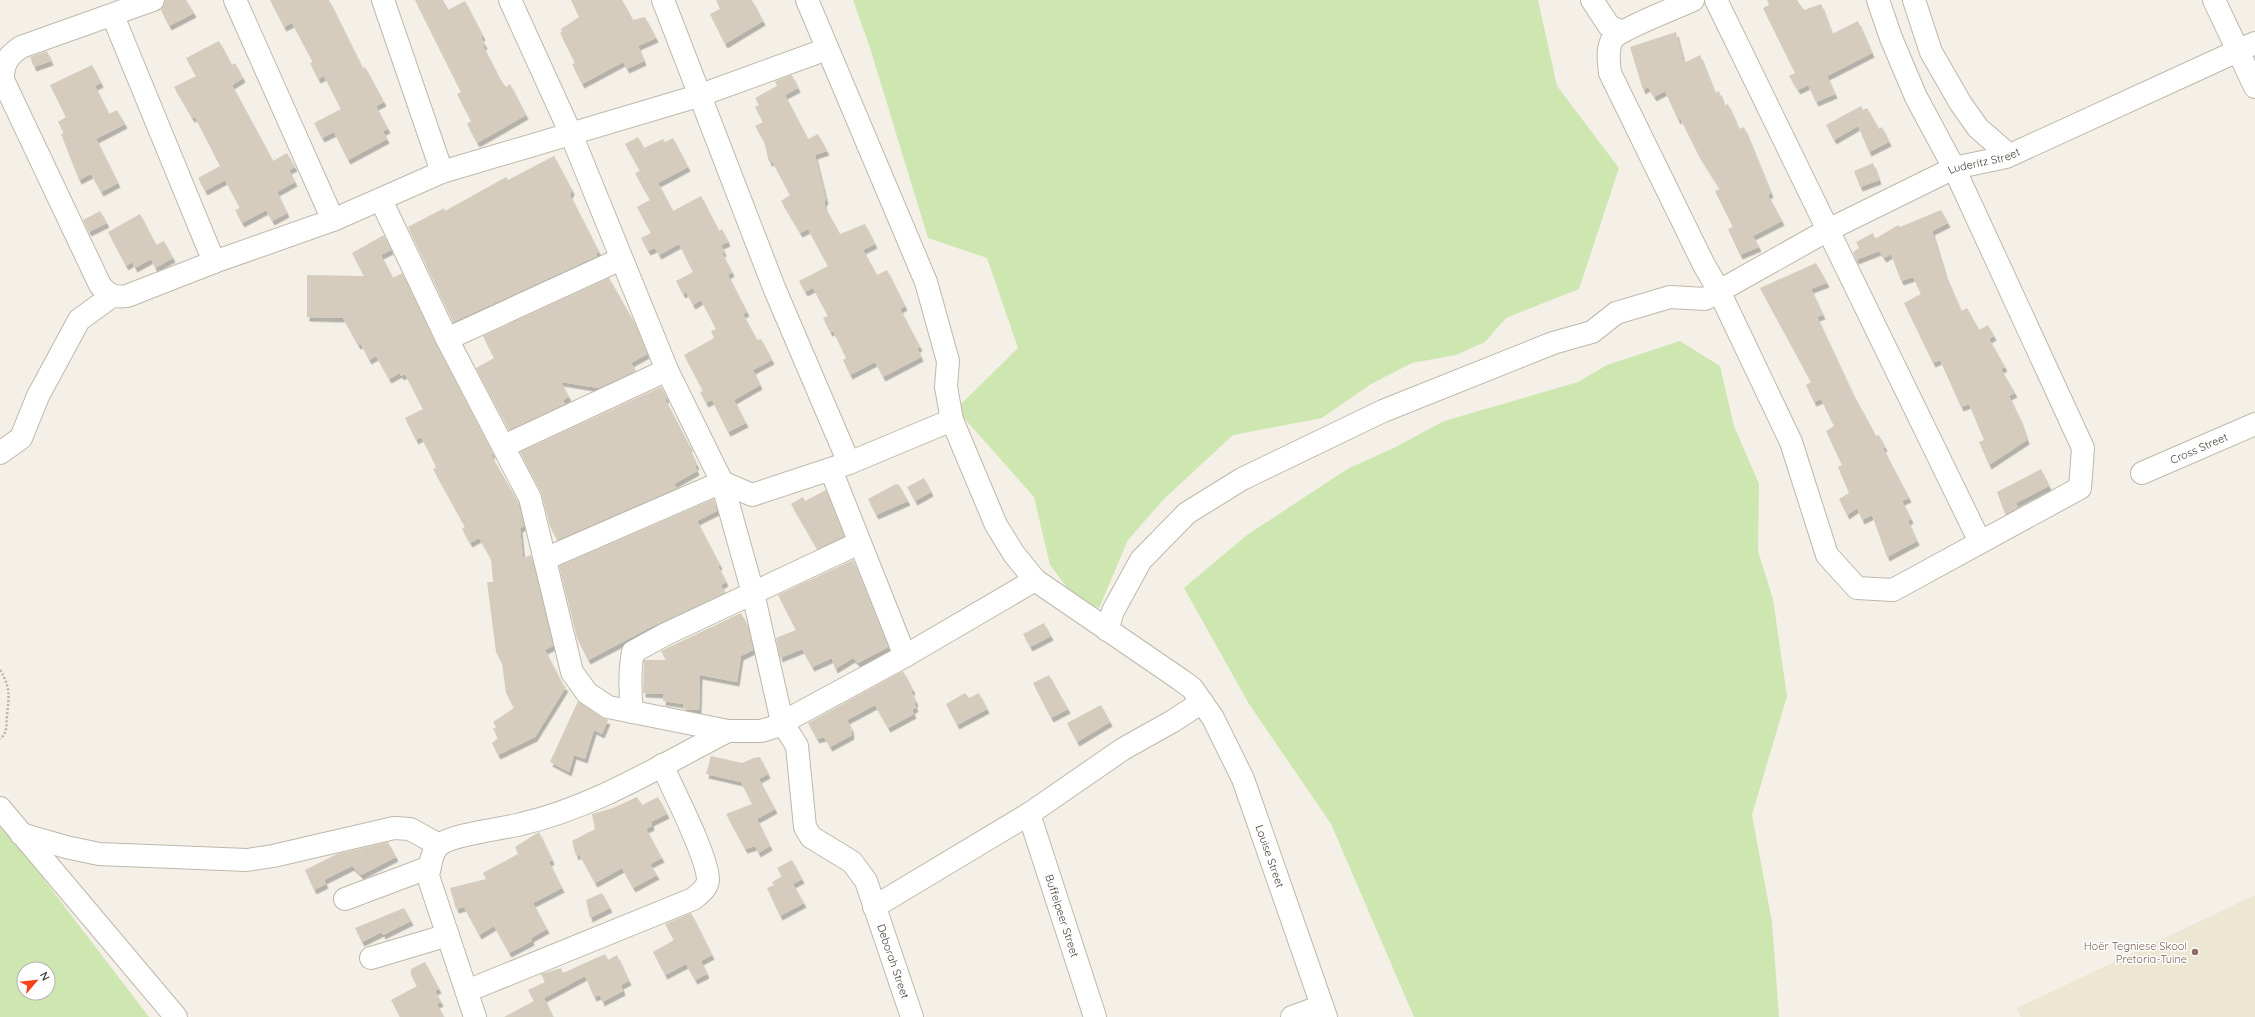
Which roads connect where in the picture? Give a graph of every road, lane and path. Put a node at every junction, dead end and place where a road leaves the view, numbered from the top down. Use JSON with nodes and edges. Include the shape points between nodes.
{"nodes":[{"id":1,"x":153,"y":0,"type":"edge"},
{"id":2,"x":235,"y":0,"type":"edge"},
{"id":3,"x":383,"y":0,"type":"edge"},
{"id":4,"x":510,"y":0,"type":"edge"},
{"id":5,"x":663,"y":0,"type":"edge"},
{"id":6,"x":807,"y":0,"type":"edge"},
{"id":7,"x":1592,"y":0,"type":"edge"},
{"id":8,"x":1693,"y":0,"type":"edge"},
{"id":9,"x":1716,"y":0,"type":"edge"},
{"id":10,"x":1878,"y":0,"type":"edge"},
{"id":11,"x":2214,"y":0,"type":"edge"},
{"id":12,"x":1913,"y":1,"type":"edge"},
{"id":13,"x":113,"y":16,"type":"junction"},
{"id":14,"x":1622,"y":32,"type":"junction"},
{"id":15,"x":2247,"y":47,"type":"edge"},
{"id":16,"x":827,"y":49,"type":"junction"},
{"id":17,"x":2255,"y":87,"type":"edge"},
{"id":18,"x":698,"y":96,"type":"junction"},
{"id":19,"x":571,"y":134,"type":"junction"},
{"id":20,"x":2009,"y":155,"type":"junction"},
{"id":21,"x":1954,"y":168,"type":"junction"},
{"id":22,"x":442,"y":172,"type":"junction"},
{"id":23,"x":382,"y":200,"type":"junction"},
{"id":24,"x":333,"y":220,"type":"junction"},
{"id":25,"x":1828,"y":230,"type":"junction"},
{"id":26,"x":621,"y":259,"type":"junction"},
{"id":27,"x":214,"y":262,"type":"junction"},
{"id":28,"x":1719,"y":291,"type":"junction"},
{"id":29,"x":112,"y":296,"type":"junction"},
{"id":30,"x":447,"y":339,"type":"junction"},
{"id":31,"x":667,"y":370,"type":"junction"},
{"id":32,"x":952,"y":420,"type":"junction"},
{"id":33,"x":2255,"y":424,"type":"edge"},
{"id":34,"x":504,"y":446,"type":"junction"},
{"id":35,"x":0,"y":453,"type":"edge"},
{"id":36,"x":840,"y":466,"type":"junction"},
{"id":37,"x":2142,"y":473,"type":"dead end"},
{"id":38,"x":722,"y":482,"type":"junction"},
{"id":39,"x":1980,"y":542,"type":"junction"},
{"id":40,"x":858,"y":543,"type":"junction"},
{"id":41,"x":545,"y":559,"type":"junction"},
{"id":42,"x":1035,"y":580,"type":"junction"},
{"id":43,"x":753,"y":593,"type":"junction"},
{"id":44,"x":1107,"y":630,"type":"junction"},
{"id":45,"x":905,"y":656,"type":"junction"},
{"id":46,"x":0,"y":670,"type":"edge"},
{"id":47,"x":1202,"y":702,"type":"junction"},
{"id":48,"x":632,"y":712,"type":"junction"},
{"id":49,"x":782,"y":722,"type":"junction"},
{"id":50,"x":728,"y":731,"type":"junction"},
{"id":51,"x":0,"y":739,"type":"edge"},
{"id":52,"x":662,"y":765,"type":"junction"},
{"id":53,"x":0,"y":808,"type":"edge"},
{"id":54,"x":1029,"y":814,"type":"junction"},
{"id":55,"x":21,"y":834,"type":"junction"},
{"id":56,"x":439,"y":846,"type":"junction"},
{"id":57,"x":430,"y":867,"type":"junction"},
{"id":58,"x":345,"y":899,"type":"dead end"},
{"id":59,"x":874,"y":907,"type":"junction"},
{"id":60,"x":448,"y":935,"type":"junction"},
{"id":61,"x":371,"y":958,"type":"dead end"},
{"id":62,"x":467,"y":991,"type":"junction"},
{"id":63,"x":1324,"y":1011,"type":"edge"},
{"id":64,"x":176,"y":1017,"type":"edge"},
{"id":65,"x":475,"y":1017,"type":"edge"},
{"id":66,"x":912,"y":1017,"type":"edge"},
{"id":67,"x":1095,"y":1017,"type":"edge"},
{"id":68,"x":1292,"y":1017,"type":"edge"}],
"edges":[{"from":1,"to":13,"type":"street"},
{"from":2,"to":24,"type":"street"},
{"from":3,"to":22,"type":"street"},
{"from":4,"to":19,"type":"street","name":"Deborah Street"},
{"from":5,"to":18,"type":"street"},
{"from":6,"to":16,"type":"street","name":"Louise Street"},
{"from":7,"to":14,"type":"street","via":[[1609,26]]},
{"from":8,"to":14,"type":"street"},
{"from":9,"to":25,"type":"street"},
{"from":10,"to":21,"type":"street","via":[[1916,97]]},
{"from":11,"to":15,"type":"street"},
{"from":12,"to":20,"type":"street","via":[[1931,52],[1961,104],[1978,128]]},
{"from":13,"to":27,"type":"street"},
{"from":13,"to":29,"type":"street","via":[[21,47],[5,62],[2,71],[3,80],[100,285]]},
{"from":14,"to":28,"type":"street","via":[[1611,41],[1608,59],[1610,73]]},
{"from":15,"to":17,"type":"street"},
{"from":15,"to":20,"type":"street","name":"Luderitz Street"},
{"from":16,"to":18,"type":"street"},
{"from":16,"to":32,"type":"street","name":"Louise Street","via":[[926,282],[948,361],[946,387]]},
{"from":18,"to":19,"type":"street"},
{"from":18,"to":36,"type":"street","via":[[741,198]]},
{"from":19,"to":22,"type":"street"},
{"from":19,"to":26,"type":"street","name":"Deborah Street"},
{"from":20,"to":21,"type":"street","name":"Luderitz Street"},
{"from":21,"to":25,"type":"street","name":"Luderitz Street"},
{"from":21,"to":39,"type":"street","via":[[2083,448],[2080,488]]},
{"from":22,"to":23,"type":"street"},
{"from":23,"to":24,"type":"street"},
{"from":23,"to":30,"type":"street"},
{"from":24,"to":27,"type":"street"},
{"from":25,"to":28,"type":"street","name":"Luderitz Street"},
{"from":25,"to":39,"type":"street"},
{"from":26,"to":30,"type":"street"},
{"from":26,"to":31,"type":"street","name":"Deborah Street"},
{"from":27,"to":29,"type":"street","via":[[127,296]]},
{"from":28,"to":39,"type":"street","via":[[1791,442],[1827,555],[1857,588],[1893,590]]},
{"from":28,"to":44,"type":"street","name":"Luderitz Street","via":[[1705,299],[1670,297],[1616,314],[1592,332],[1553,343],[1383,412],[1242,479],[1187,513],[1141,560],[1112,611]]},
{"from":29,"to":35,"type":"street","via":[[79,320],[38,396],[22,438]]},
{"from":30,"to":34,"type":"street"},
{"from":31,"to":34,"type":"street"},
{"from":31,"to":38,"type":"street","name":"Deborah Street"},
{"from":32,"to":36,"type":"street"},
{"from":32,"to":42,"type":"street","name":"Louise Street","via":[[996,525],[1014,554]]},
{"from":33,"to":37,"type":"street","name":"Cross Street"},
{"from":34,"to":41,"type":"street","via":[[530,498]]},
{"from":36,"to":38,"type":"street","via":[[752,495]]},
{"from":36,"to":40,"type":"street"},
{"from":38,"to":41,"type":"street"},
{"from":38,"to":43,"type":"street","name":"Deborah Street"},
{"from":40,"to":43,"type":"street"},
{"from":40,"to":45,"type":"street"},
{"from":41,"to":48,"type":"street","via":[[572,672],[587,693],[608,707]]},
{"from":42,"to":44,"type":"street","name":"Louise Street"},
{"from":42,"to":45,"type":"street"},
{"from":43,"to":48,"type":"street","via":[[633,652],[630,664]]},
{"from":43,"to":49,"type":"street","name":"Deborah Street"},
{"from":44,"to":47,"type":"street","name":"Louise Street","via":[[1192,688]]},
{"from":45,"to":49,"type":"street"},
{"from":46,"to":51,"type":"path","via":[[10,696],[6,731]]},
{"from":47,"to":54,"type":"street","via":[[1124,749]]},
{"from":47,"to":63,"type":"street","name":"Louise Street","via":[[1213,718],[1243,779]]},
{"from":48,"to":50,"type":"street"},
{"from":49,"to":50,"type":"street","via":[[761,731]]},
{"from":49,"to":59,"type":"street","name":"Deborah Street","via":[[797,746],[805,827],[811,837],[852,862],[866,882]]},
{"from":50,"to":52,"type":"street"},
{"from":52,"to":56,"type":"street","via":[[561,812],[522,824],[457,838]]},
{"from":52,"to":62,"type":"street","via":[[703,859],[708,881],[702,892],[693,899]]},
{"from":53,"to":55,"type":"street"},
{"from":54,"to":59,"type":"street"},
{"from":54,"to":67,"type":"street","name":"Buffelpeer Street"},
{"from":55,"to":56,"type":"street","via":[[99,854],[247,860],[394,828],[410,829]]},
{"from":55,"to":64,"type":"street"},
{"from":56,"to":57,"type":"street"},
{"from":57,"to":58,"type":"street"},
{"from":57,"to":60,"type":"street","via":[[428,876]]},
{"from":59,"to":66,"type":"street","name":"Deborah Street"},
{"from":60,"to":61,"type":"street"},
{"from":60,"to":62,"type":"street"},
{"from":62,"to":65,"type":"street"},
{"from":63,"to":68,"type":"street"}]}
